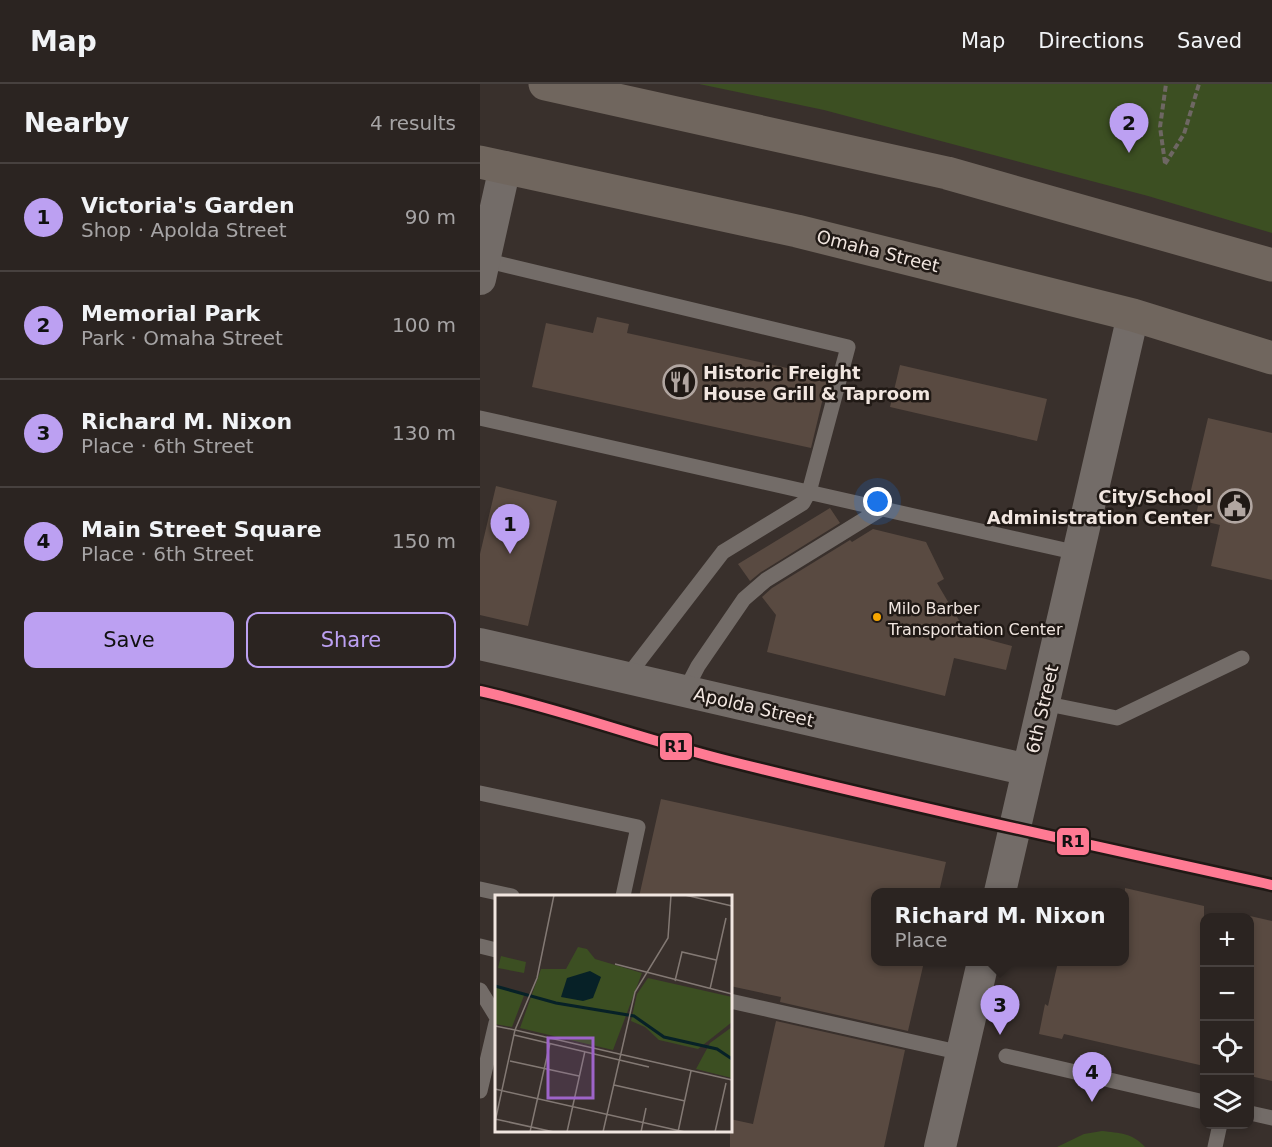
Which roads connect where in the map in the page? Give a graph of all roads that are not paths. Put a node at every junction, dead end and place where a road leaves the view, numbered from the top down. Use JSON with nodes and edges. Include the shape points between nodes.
{"nodes":[{"id":1,"x":544,"y":84,"type":"edge"},
{"id":2,"x":492,"y":165,"type":"edge"},
{"id":3,"x":1272,"y":265,"type":"edge"},
{"id":4,"x":482,"y":269,"type":"edge"},
{"id":5,"x":1133,"y":315,"type":"junction"},
{"id":6,"x":1272,"y":358,"type":"edge"},
{"id":7,"x":480,"y":418,"type":"edge"},
{"id":8,"x":809,"y":492,"type":"junction"},
{"id":9,"x":881,"y":509,"type":"junction"},
{"id":10,"x":1078,"y":553,"type":"junction"},
{"id":11,"x":480,"y":644,"type":"edge"},
{"id":12,"x":1242,"y":658,"type":"dead end"},
{"id":13,"x":626,"y":678,"type":"junction"},
{"id":14,"x":685,"y":691,"type":"junction"},
{"id":15,"x":1043,"y":704,"type":"junction"},
{"id":16,"x":1028,"y":770,"type":"junction"},
{"id":17,"x":480,"y":793,"type":"edge"},
{"id":18,"x":1000,"y":888,"type":"edge"},
{"id":19,"x":480,"y":889,"type":"edge"},
{"id":20,"x":504,"y":895,"type":"edge"},
{"id":21,"x":623,"y":895,"type":"edge"},
{"id":22,"x":480,"y":946,"type":"edge"},
{"id":23,"x":495,"y":950,"type":"edge"},
{"id":24,"x":982,"y":966,"type":"edge"},
{"id":25,"x":480,"y":990,"type":"edge"},
{"id":26,"x":732,"y":1001,"type":"edge"},
{"id":27,"x":495,"y":1014,"type":"edge"},
{"id":28,"x":495,"y":1027,"type":"edge"},
{"id":29,"x":962,"y":1053,"type":"junction"},
{"id":30,"x":1006,"y":1056,"type":"dead end"},
{"id":31,"x":480,"y":1091,"type":"edge"},
{"id":32,"x":1200,"y":1101,"type":"edge"},
{"id":33,"x":1254,"y":1114,"type":"edge"},
{"id":34,"x":1272,"y":1118,"type":"edge"},
{"id":35,"x":1219,"y":1129,"type":"edge"},
{"id":36,"x":940,"y":1147,"type":"edge"},
{"id":37,"x":1215,"y":1147,"type":"edge"}],
"edges":[{"from":1,"to":3,"type":"main road","via":[[948,173]]},
{"from":2,"to":4,"type":"street"},
{"from":2,"to":5,"type":"main road","name":"Omaha Street","via":[[797,231]]},
{"from":4,"to":8,"type":"lane","via":[[848,347]]},
{"from":5,"to":6,"type":"main road","name":"Omaha Street"},
{"from":5,"to":10,"type":"street","name":"6th Street"},
{"from":7,"to":8,"type":"lane"},
{"from":8,"to":9,"type":"lane"},
{"from":8,"to":13,"type":"lane","via":[[803,503],[723,552]]},
{"from":9,"to":10,"type":"lane"},
{"from":9,"to":14,"type":"lane","via":[[766,580],[744,599]]},
{"from":10,"to":15,"type":"street","name":"6th Street"},
{"from":11,"to":13,"type":"street","name":"Apolda Street"},
{"from":12,"to":15,"type":"lane","via":[[1117,718]]},
{"from":13,"to":14,"type":"street","name":"Apolda Street"},
{"from":14,"to":16,"type":"street","name":"Apolda Street"},
{"from":15,"to":16,"type":"street","name":"6th Street"},
{"from":16,"to":18,"type":"street","name":"6th Street"},
{"from":17,"to":21,"type":"lane","via":[[638,828]]},
{"from":19,"to":20,"type":"lane"},
{"from":22,"to":23,"type":"lane"},
{"from":24,"to":29,"type":"street"},
{"from":25,"to":27,"type":"lane"},
{"from":26,"to":29,"type":"lane"},
{"from":28,"to":31,"type":"lane"},
{"from":29,"to":36,"type":"street"},
{"from":30,"to":32,"type":"lane"},
{"from":33,"to":34,"type":"lane"},
{"from":35,"to":37,"type":"lane"}]}
